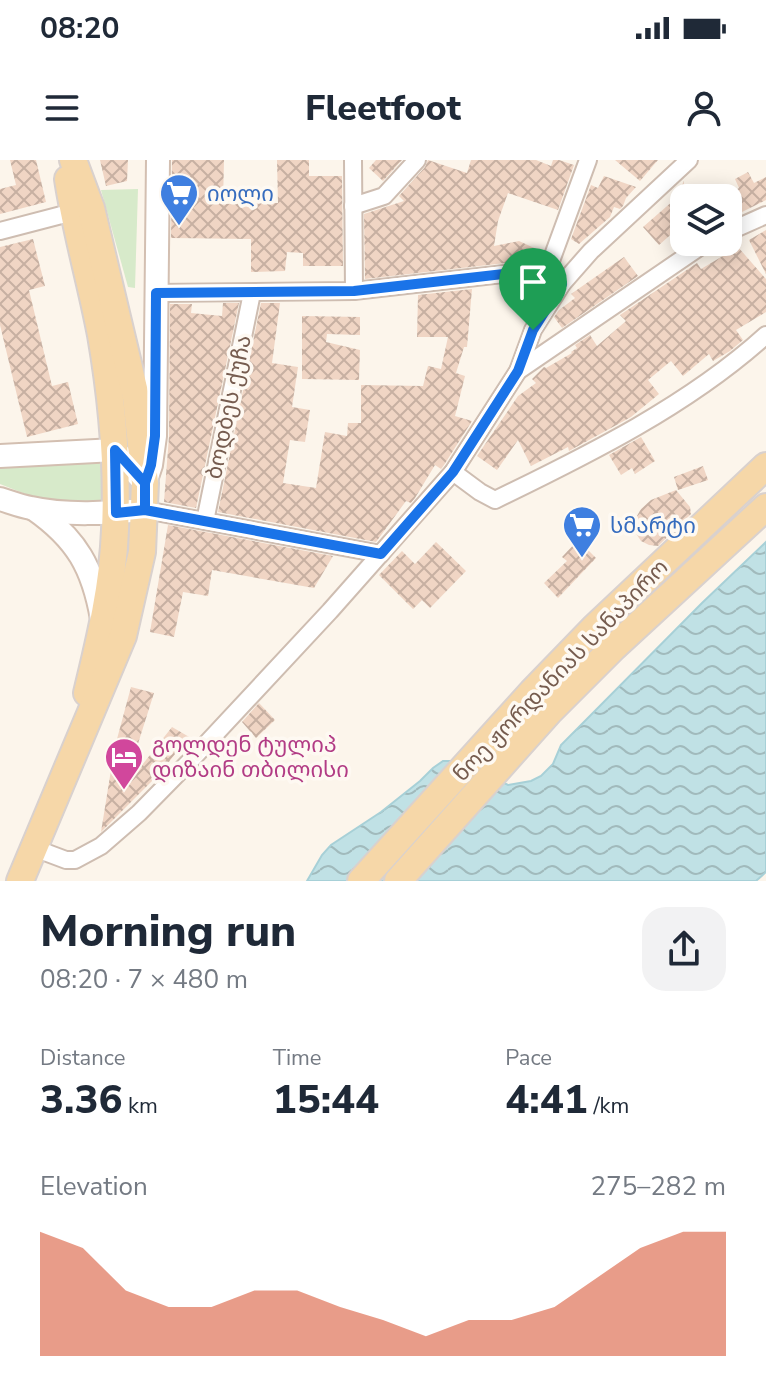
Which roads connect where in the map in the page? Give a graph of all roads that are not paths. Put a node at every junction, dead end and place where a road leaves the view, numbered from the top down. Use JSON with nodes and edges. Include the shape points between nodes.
{"nodes":[{"id":1,"x":66,"y":160,"type":"edge"},
{"id":2,"x":73,"y":160,"type":"edge"},
{"id":3,"x":158,"y":160,"type":"edge"},
{"id":4,"x":353,"y":160,"type":"edge"},
{"id":5,"x":417,"y":160,"type":"edge"},
{"id":6,"x":588,"y":160,"type":"edge"},
{"id":7,"x":689,"y":160,"type":"edge"},
{"id":8,"x":353,"y":206,"type":"junction"},
{"id":9,"x":73,"y":212,"type":"junction"},
{"id":10,"x":766,"y":215,"type":"edge"},
{"id":11,"x":742,"y":226,"type":"edge"},
{"id":12,"x":0,"y":231,"type":"edge"},
{"id":13,"x":686,"y":256,"type":"edge"},
{"id":14,"x":548,"y":269,"type":"junction"},
{"id":15,"x":562,"y":284,"type":"junction"},
{"id":16,"x":354,"y":291,"type":"junction"},
{"id":17,"x":156,"y":293,"type":"junction"},
{"id":18,"x":252,"y":293,"type":"junction"},
{"id":19,"x":766,"y":335,"type":"edge"},
{"id":20,"x":518,"y":371,"type":"junction"},
{"id":21,"x":115,"y":450,"type":"junction"},
{"id":22,"x":0,"y":456,"type":"edge"},
{"id":23,"x":766,"y":466,"type":"edge"},
{"id":24,"x":453,"y":472,"type":"junction"},
{"id":25,"x":145,"y":483,"type":"junction"},
{"id":26,"x":0,"y":499,"type":"edge"},
{"id":27,"x":766,"y":507,"type":"edge"},
{"id":28,"x":33,"y":509,"type":"junction"},
{"id":29,"x":145,"y":510,"type":"junction"},
{"id":30,"x":116,"y":513,"type":"junction"},
{"id":31,"x":205,"y":521,"type":"junction"},
{"id":32,"x":381,"y":554,"type":"junction"},
{"id":33,"x":102,"y":621,"type":"junction"},
{"id":34,"x":69,"y":766,"type":"junction"},
{"id":35,"x":34,"y":848,"type":"junction"},
{"id":36,"x":20,"y":881,"type":"edge"},
{"id":37,"x":361,"y":881,"type":"edge"},
{"id":38,"x":398,"y":881,"type":"edge"}],
"edges":[{"from":1,"to":9,"type":"main road"},
{"from":2,"to":25,"type":"main road","via":[[91,208],[136,397]]},
{"from":3,"to":17,"type":"street"},
{"from":4,"to":8,"type":"street"},
{"from":5,"to":8,"type":"street","via":[[384,196]]},
{"from":6,"to":14,"type":"street"},
{"from":7,"to":15,"type":"street"},
{"from":8,"to":16,"type":"street"},
{"from":9,"to":12,"type":"street"},
{"from":9,"to":21,"type":"main road","via":[[100,332]]},
{"from":10,"to":11,"type":"street"},
{"from":13,"to":20,"type":"street"},
{"from":14,"to":15,"type":"street"},
{"from":14,"to":16,"type":"street"},
{"from":15,"to":20,"type":"street","via":[[533,330]]},
{"from":16,"to":18,"type":"street"},
{"from":17,"to":18,"type":"street"},
{"from":17,"to":25,"type":"street","via":[[155,436]]},
{"from":18,"to":31,"type":"street","name":"ბოდბეს ქუჩა"},
{"from":19,"to":24,"type":"street","via":[[671,407],[495,500]]},
{"from":20,"to":24,"type":"street"},
{"from":21,"to":22,"type":"street"},
{"from":21,"to":25,"type":"street"},
{"from":21,"to":30,"type":"main road"},
{"from":23,"to":37,"type":"main road","name":"ნოე ჟორდანიას სანაპირო","via":[[594,628]]},
{"from":24,"to":32,"type":"street"},
{"from":25,"to":29,"type":"main road"},
{"from":26,"to":28,"type":"street"},
{"from":27,"to":38,"type":"main road","name":"ნოე ჟორდანიას სანაპირო","via":[[549,712]]},
{"from":28,"to":30,"type":"street"},
{"from":28,"to":33,"type":"street","via":[[57,526],[84,560]]},
{"from":29,"to":30,"type":"street"},
{"from":29,"to":31,"type":"street"},
{"from":29,"to":34,"type":"main road","via":[[142,552],[123,636]]},
{"from":30,"to":33,"type":"main road"},
{"from":31,"to":32,"type":"street"},
{"from":32,"to":35,"type":"street","via":[[192,759],[101,846],[75,860]]},
{"from":33,"to":34,"type":"main road"},
{"from":34,"to":35,"type":"main road"},
{"from":35,"to":36,"type":"main road"}]}
